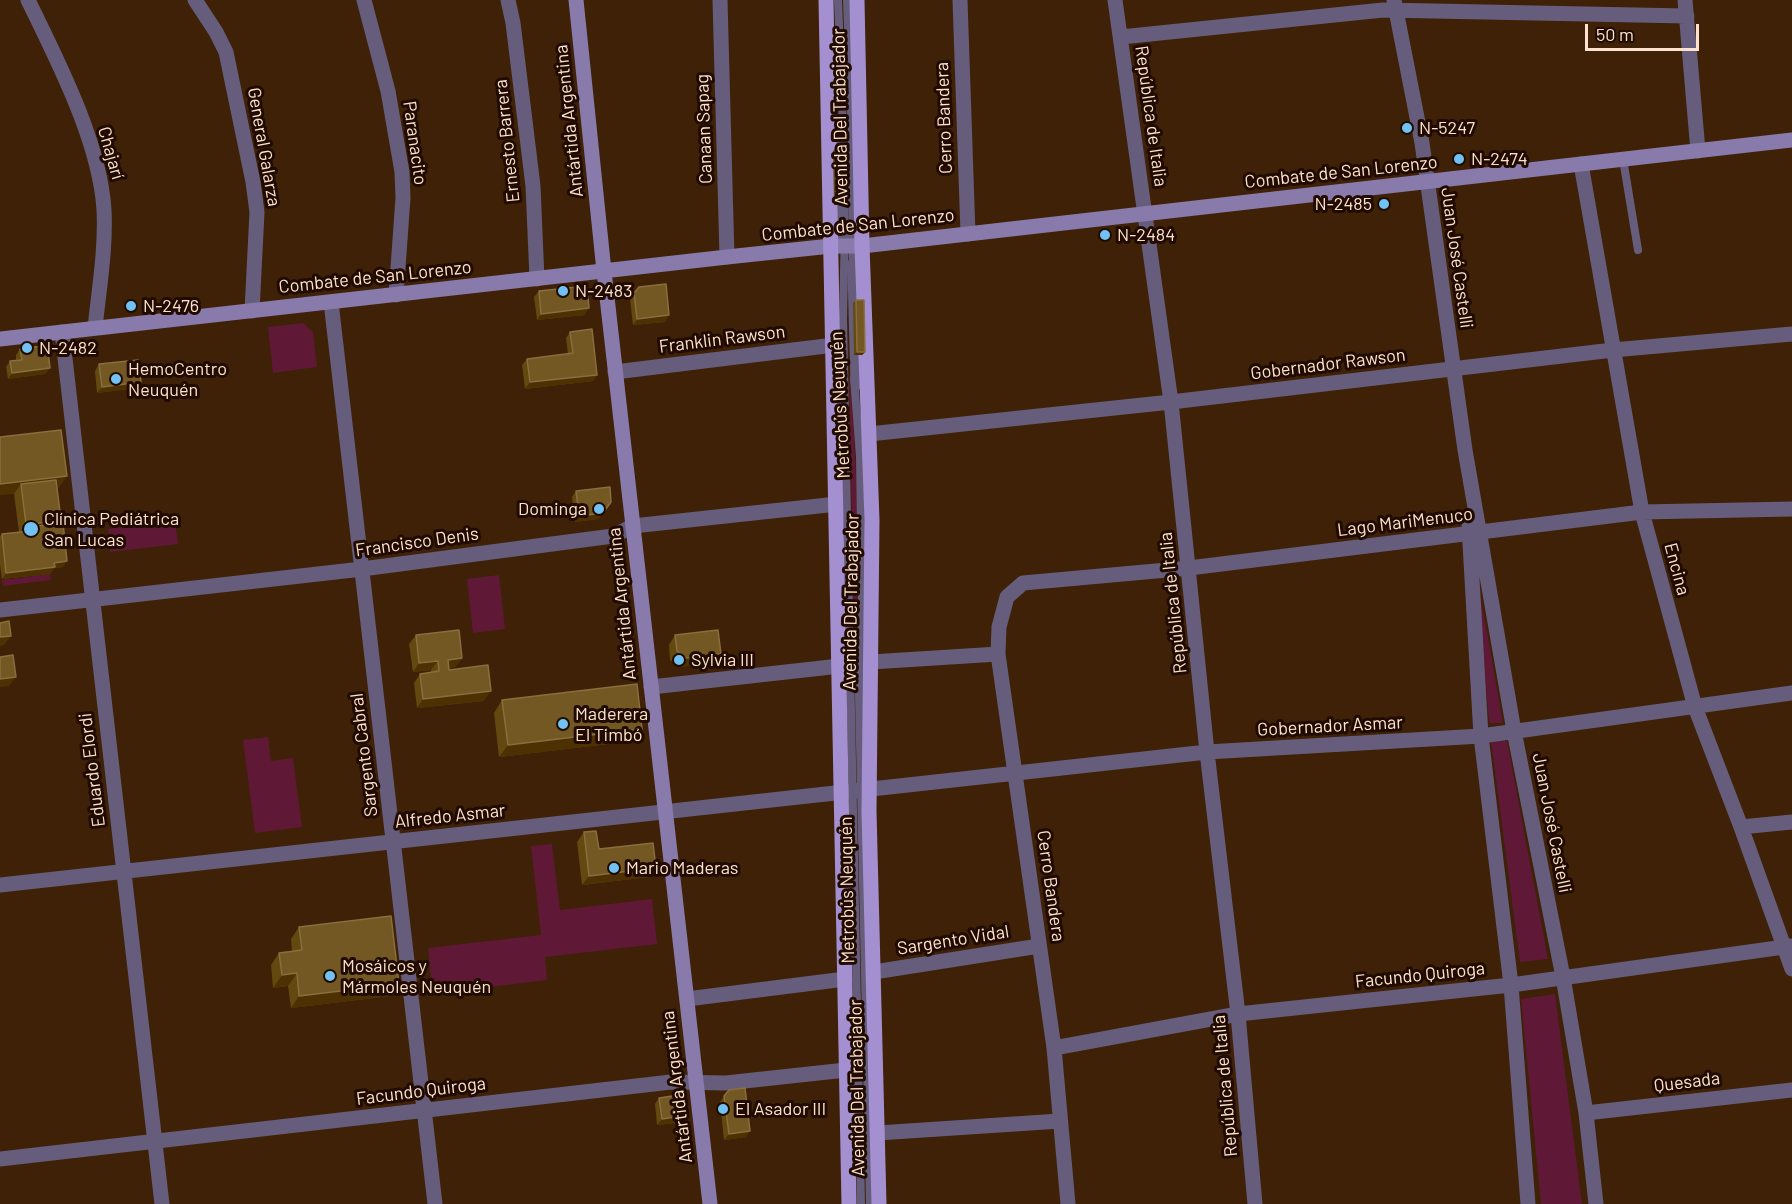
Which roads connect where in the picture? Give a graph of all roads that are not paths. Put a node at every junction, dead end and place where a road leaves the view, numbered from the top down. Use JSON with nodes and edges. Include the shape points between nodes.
{"nodes":[{"id":1,"x":28,"y":0,"type":"edge"},
{"id":2,"x":195,"y":0,"type":"edge"},
{"id":3,"x":364,"y":0,"type":"edge"},
{"id":4,"x":508,"y":0,"type":"edge"},
{"id":5,"x":576,"y":0,"type":"edge"},
{"id":6,"x":720,"y":0,"type":"edge"},
{"id":7,"x":826,"y":0,"type":"edge"},
{"id":8,"x":838,"y":0,"type":"edge"},
{"id":9,"x":847,"y":0,"type":"edge"},
{"id":10,"x":857,"y":0,"type":"edge"},
{"id":11,"x":960,"y":0,"type":"edge"},
{"id":12,"x":1115,"y":0,"type":"edge"},
{"id":13,"x":1685,"y":0,"type":"edge"},
{"id":14,"x":1395,"y":5,"type":"edge"},
{"id":15,"x":1687,"y":16,"type":"junction"},
{"id":16,"x":1121,"y":37,"type":"junction"},
{"id":17,"x":839,"y":122,"type":"joint"},
{"id":18,"x":1792,"y":140,"type":"edge"},
{"id":19,"x":1698,"y":151,"type":"junction"},
{"id":20,"x":1623,"y":159,"type":"junction"},
{"id":21,"x":1581,"y":164,"type":"junction"},
{"id":22,"x":1427,"y":182,"type":"junction"},
{"id":23,"x":1146,"y":213,"type":"junction"},
{"id":24,"x":968,"y":234,"type":"junction"},
{"id":25,"x":848,"y":246,"type":"junction"},
{"id":26,"x":1638,"y":250,"type":"dead end"},
{"id":27,"x":728,"y":257,"type":"junction"},
{"id":28,"x":604,"y":272,"type":"junction"},
{"id":29,"x":537,"y":279,"type":"junction"},
{"id":30,"x":396,"y":295,"type":"junction"},
{"id":31,"x":331,"y":302,"type":"junction"},
{"id":32,"x":252,"y":311,"type":"junction"},
{"id":33,"x":95,"y":328,"type":"junction"},
{"id":34,"x":62,"y":332,"type":"junction"},
{"id":35,"x":1792,"y":334,"type":"edge"},
{"id":36,"x":0,"y":339,"type":"edge"},
{"id":37,"x":834,"y":345,"type":"junction"},
{"id":38,"x":1613,"y":350,"type":"junction"},
{"id":39,"x":1452,"y":369,"type":"junction"},
{"id":40,"x":615,"y":372,"type":"junction"},
{"id":41,"x":864,"y":381,"type":"joint"},
{"id":42,"x":1171,"y":402,"type":"junction"},
{"id":43,"x":870,"y":434,"type":"junction"},
{"id":44,"x":837,"y":504,"type":"junction"},
{"id":45,"x":1792,"y":509,"type":"edge"},
{"id":46,"x":1642,"y":512,"type":"junction"},
{"id":47,"x":633,"y":526,"type":"junction"},
{"id":48,"x":1474,"y":533,"type":"junction"},
{"id":49,"x":1189,"y":568,"type":"junction"},
{"id":50,"x":362,"y":569,"type":"junction"},
{"id":51,"x":1023,"y":582,"type":"joint"},
{"id":52,"x":93,"y":600,"type":"junction"},
{"id":53,"x":0,"y":610,"type":"edge"},
{"id":54,"x":998,"y":654,"type":"junction"},
{"id":55,"x":871,"y":662,"type":"junction"},
{"id":56,"x":840,"y":666,"type":"junction"},
{"id":57,"x":651,"y":687,"type":"junction"},
{"id":58,"x":1792,"y":693,"type":"edge"},
{"id":59,"x":1695,"y":707,"type":"junction"},
{"id":60,"x":1514,"y":731,"type":"junction"},
{"id":61,"x":1481,"y":736,"type":"junction"},
{"id":62,"x":1207,"y":753,"type":"junction"},
{"id":63,"x":1015,"y":774,"type":"junction"},
{"id":64,"x":856,"y":792,"type":"junction"},
{"id":65,"x":666,"y":812,"type":"junction"},
{"id":66,"x":1792,"y":822,"type":"edge"},
{"id":67,"x":1741,"y":827,"type":"junction"},
{"id":68,"x":393,"y":842,"type":"junction"},
{"id":69,"x":124,"y":872,"type":"junction"},
{"id":70,"x":0,"y":885,"type":"edge"},
{"id":71,"x":1039,"y":946,"type":"junction"},
{"id":72,"x":1788,"y":947,"type":"edge"},
{"id":73,"x":1792,"y":969,"type":"edge"},
{"id":74,"x":874,"y":972,"type":"junction"},
{"id":75,"x":1563,"y":977,"type":"junction"},
{"id":76,"x":845,"y":979,"type":"junction"},
{"id":77,"x":1511,"y":985,"type":"junction"},
{"id":78,"x":687,"y":999,"type":"junction"},
{"id":79,"x":1238,"y":1014,"type":"junction"},
{"id":80,"x":1054,"y":1048,"type":"junction"},
{"id":81,"x":846,"y":1070,"type":"junction"},
{"id":82,"x":697,"y":1081,"type":"junction"},
{"id":83,"x":1792,"y":1090,"type":"edge"},
{"id":84,"x":424,"y":1110,"type":"junction"},
{"id":85,"x":1586,"y":1113,"type":"junction"},
{"id":86,"x":1060,"y":1121,"type":"junction"},
{"id":87,"x":878,"y":1133,"type":"junction"},
{"id":88,"x":154,"y":1141,"type":"junction"},
{"id":89,"x":0,"y":1159,"type":"edge"},
{"id":90,"x":162,"y":1204,"type":"edge"},
{"id":91,"x":435,"y":1204,"type":"edge"},
{"id":92,"x":710,"y":1204,"type":"edge"},
{"id":93,"x":849,"y":1204,"type":"edge"},
{"id":94,"x":861,"y":1204,"type":"edge"},
{"id":95,"x":870,"y":1204,"type":"edge"},
{"id":96,"x":879,"y":1204,"type":"edge"},
{"id":97,"x":1068,"y":1204,"type":"edge"},
{"id":98,"x":1255,"y":1204,"type":"edge"},
{"id":99,"x":1528,"y":1204,"type":"edge"},
{"id":100,"x":1596,"y":1204,"type":"edge"}],
"edges":[{"from":1,"to":33,"type":"street","name":"Chajarí","via":[[71,92],[101,188],[104,245]]},
{"from":2,"to":32,"type":"street","name":"General Galarza","via":[[226,52],[255,190]]},
{"from":3,"to":30,"type":"street","name":"Paranacito","via":[[388,91],[402,172]]},
{"from":4,"to":29,"type":"street","name":"Ernesto Barrera","via":[[532,177]]},
{"from":5,"to":28,"type":"main road","name":"Antártida Argentina"},
{"from":6,"to":27,"type":"street","name":"Canaan Sapag"},
{"from":7,"to":25,"type":"main road","name":"Avenida Del Trabajador"},
{"from":8,"to":25,"type":"lane","name":"Metrobús Neuquén"},
{"from":9,"to":25,"type":"lane","name":"Metrobús Neuquén","via":[[851,107]]},
{"from":10,"to":25,"type":"main road","name":"Avenida Del Trabajador"},
{"from":11,"to":24,"type":"street","name":"Cerro Bandera"},
{"from":12,"to":16,"type":"street","name":"República de Italia"},
{"from":13,"to":15,"type":"street"},
{"from":14,"to":15,"type":"street"},
{"from":14,"to":16,"type":"street"},
{"from":14,"to":22,"type":"street","name":"Juan José Castelli"},
{"from":15,"to":19,"type":"street"},
{"from":16,"to":23,"type":"street","name":"República de Italia"},
{"from":17,"to":17,"type":"street","via":[[833,122],[838,233],[841,230]]},
{"from":18,"to":19,"type":"main road","name":"Combate de San Lorenzo"},
{"from":19,"to":20,"type":"main road","name":"Combate de San Lorenzo"},
{"from":20,"to":21,"type":"main road","name":"Combate de San Lorenzo"},
{"from":20,"to":26,"type":"lane"},
{"from":21,"to":22,"type":"main road","name":"Combate de San Lorenzo"},
{"from":21,"to":38,"type":"street","name":"Encina"},
{"from":22,"to":23,"type":"main road","name":"Combate de San Lorenzo"},
{"from":22,"to":39,"type":"street","name":"Juan José Castelli"},
{"from":23,"to":24,"type":"main road","name":"Combate de San Lorenzo"},
{"from":23,"to":42,"type":"street","name":"República de Italia"},
{"from":24,"to":25,"type":"main road","name":"Combate de San Lorenzo"},
{"from":25,"to":27,"type":"main road","name":"Combate de San Lorenzo"},
{"from":25,"to":37,"type":"main road","name":"Avenida Del Trabajador"},
{"from":25,"to":43,"type":"main road","name":"Avenida Del Trabajador"},
{"from":25,"to":64,"type":"lane","name":"Metrobús Neuquén","via":[[843,319]]},
{"from":25,"to":64,"type":"lane","name":"Metrobús Neuquén","via":[[860,457],[862,611]]},
{"from":27,"to":28,"type":"main road","name":"Combate de San Lorenzo"},
{"from":28,"to":29,"type":"main road","name":"Combate de San Lorenzo"},
{"from":28,"to":40,"type":"main road","name":"Antártida Argentina"},
{"from":29,"to":30,"type":"main road","name":"Combate de San Lorenzo"},
{"from":30,"to":31,"type":"main road","name":"Combate de San Lorenzo"},
{"from":31,"to":32,"type":"main road","name":"Combate de San Lorenzo"},
{"from":31,"to":50,"type":"street","name":"Sargento Cabral"},
{"from":32,"to":33,"type":"main road","name":"Combate de San Lorenzo"},
{"from":33,"to":34,"type":"main road","name":"Combate de San Lorenzo"},
{"from":34,"to":36,"type":"main road","name":"Combate de San Lorenzo"},
{"from":34,"to":52,"type":"street","name":"Eduardo Elordi"},
{"from":35,"to":38,"type":"street","name":"Gobernador Rawson"},
{"from":37,"to":40,"type":"street","name":"Franklin Rawson"},
{"from":37,"to":44,"type":"main road","name":"Avenida Del Trabajador"},
{"from":38,"to":39,"type":"street","name":"Gobernador Rawson"},
{"from":38,"to":46,"type":"street","name":"Encina"},
{"from":39,"to":42,"type":"street","name":"Gobernador Rawson"},
{"from":39,"to":48,"type":"street","name":"Juan José Castelli"},
{"from":40,"to":47,"type":"main road","name":"Antártida Argentina"},
{"from":41,"to":41,"type":"street","via":[[858,382],[856,366],[858,263]]},
{"from":42,"to":43,"type":"street","name":"Gobernador Rawson"},
{"from":42,"to":49,"type":"street","name":"República de Italia"},
{"from":43,"to":55,"type":"main road","name":"Avenida Del Trabajador"},
{"from":44,"to":47,"type":"street","name":"Francisco Denis"},
{"from":44,"to":56,"type":"main road","name":"Avenida Del Trabajador"},
{"from":45,"to":46,"type":"street","name":"Lago MariMenuco"},
{"from":46,"to":48,"type":"street","name":"Lago MariMenuco"},
{"from":46,"to":59,"type":"street","name":"Encina"},
{"from":47,"to":50,"type":"street","name":"Francisco Denis","via":[[613,536]]},
{"from":47,"to":57,"type":"main road","name":"Antártida Argentina"},
{"from":48,"to":49,"type":"street","name":"Lago MariMenuco"},
{"from":48,"to":60,"type":"street","name":"Juan José Castelli"},
{"from":48,"to":61,"type":"street","name":"Juan José Castelli"},
{"from":49,"to":51,"type":"street","name":"Lago MariMenuco"},
{"from":49,"to":62,"type":"street","name":"República de Italia"},
{"from":50,"to":52,"type":"street","name":"Francisco Denis"},
{"from":50,"to":68,"type":"street","name":"Sargento Cabral"},
{"from":51,"to":54,"type":"street","name":"Cerro Bandera","via":[[1007,597],[999,627]]},
{"from":52,"to":53,"type":"street","name":"Francisco Denis"},
{"from":52,"to":69,"type":"street","name":"Eduardo Elordi"},
{"from":54,"to":55,"type":"street"},
{"from":54,"to":63,"type":"street","name":"Cerro Bandera"},
{"from":55,"to":64,"type":"main road","name":"Avenida Del Trabajador"},
{"from":56,"to":57,"type":"street"},
{"from":56,"to":64,"type":"main road","name":"Avenida Del Trabajador"},
{"from":57,"to":65,"type":"main road","name":"Antártida Argentina"},
{"from":58,"to":59,"type":"street","name":"Gobernador Asmar"},
{"from":59,"to":60,"type":"street","name":"Gobernador Asmar"},
{"from":59,"to":67,"type":"street","name":"Encina"},
{"from":60,"to":61,"type":"street","name":"Gobernador Asmar"},
{"from":60,"to":75,"type":"street","name":"Juan José Castelli"},
{"from":61,"to":62,"type":"street","name":"Gobernador Asmar"},
{"from":61,"to":77,"type":"street","name":"Juan José Castelli"},
{"from":62,"to":63,"type":"street","name":"Gobernador Asmar"},
{"from":62,"to":79,"type":"street","name":"República de Italia"},
{"from":63,"to":64,"type":"street","name":"Gobernador Asmar"},
{"from":63,"to":71,"type":"street","name":"Cerro Bandera"},
{"from":64,"to":65,"type":"street","name":"Alfredo Asmar"},
{"from":64,"to":74,"type":"main road","name":"Avenida Del Trabajador"},
{"from":64,"to":76,"type":"main road","name":"Avenida Del Trabajador"},
{"from":64,"to":94,"type":"lane","name":"Metrobús Neuquén"},
{"from":64,"to":95,"type":"lane","name":"Metrobús Neuquén"},
{"from":65,"to":68,"type":"street","name":"Alfredo Asmar"},
{"from":65,"to":78,"type":"main road","name":"Antártida Argentina"},
{"from":66,"to":67,"type":"street"},
{"from":67,"to":72,"type":"street","name":"Encina"},
{"from":68,"to":69,"type":"street","name":"Alfredo Asmar"},
{"from":68,"to":84,"type":"street","name":"Sargento Cabral"},
{"from":69,"to":70,"type":"street","name":"Alfredo Asmar"},
{"from":69,"to":88,"type":"street","name":"Eduardo Elordi"},
{"from":71,"to":74,"type":"street","name":"Sargento Vidal"},
{"from":71,"to":80,"type":"street","name":"Cerro Bandera"},
{"from":72,"to":73,"type":"street","name":"Encina"},
{"from":72,"to":75,"type":"street","name":"Facundo Quiroga"},
{"from":74,"to":87,"type":"main road","name":"Avenida Del Trabajador"},
{"from":75,"to":77,"type":"street","name":"Facundo Quiroga"},
{"from":75,"to":85,"type":"street","name":"Juan José Castelli"},
{"from":76,"to":78,"type":"street"},
{"from":76,"to":81,"type":"main road","name":"Avenida Del Trabajador"},
{"from":77,"to":79,"type":"street","name":"Facundo Quiroga"},
{"from":77,"to":99,"type":"street","name":"Juan José Castelli"},
{"from":78,"to":82,"type":"main road","name":"Antártida Argentina"},
{"from":79,"to":80,"type":"street","name":"Facundo Quiroga"},
{"from":79,"to":98,"type":"street","name":"República de Italia"},
{"from":80,"to":86,"type":"street","name":"Cerro Bandera"},
{"from":81,"to":82,"type":"street","name":"Facundo Quiroga","via":[[726,1083]]},
{"from":81,"to":93,"type":"main road","name":"Avenida Del Trabajador"},
{"from":82,"to":84,"type":"street","name":"Facundo Quiroga"},
{"from":82,"to":92,"type":"main road","name":"Antártida Argentina"},
{"from":83,"to":85,"type":"street","name":"Quesada"},
{"from":84,"to":88,"type":"street","name":"Facundo Quiroga"},
{"from":84,"to":91,"type":"street","name":"Sargento Cabral"},
{"from":85,"to":100,"type":"street","name":"Juan José Castelli"},
{"from":86,"to":87,"type":"street"},
{"from":86,"to":97,"type":"street","name":"Cerro Bandera"},
{"from":87,"to":96,"type":"main road","name":"Avenida Del Trabajador"},
{"from":88,"to":89,"type":"street","name":"Facundo Quiroga"},
{"from":88,"to":90,"type":"street","name":"Eduardo Elordi"}]}
